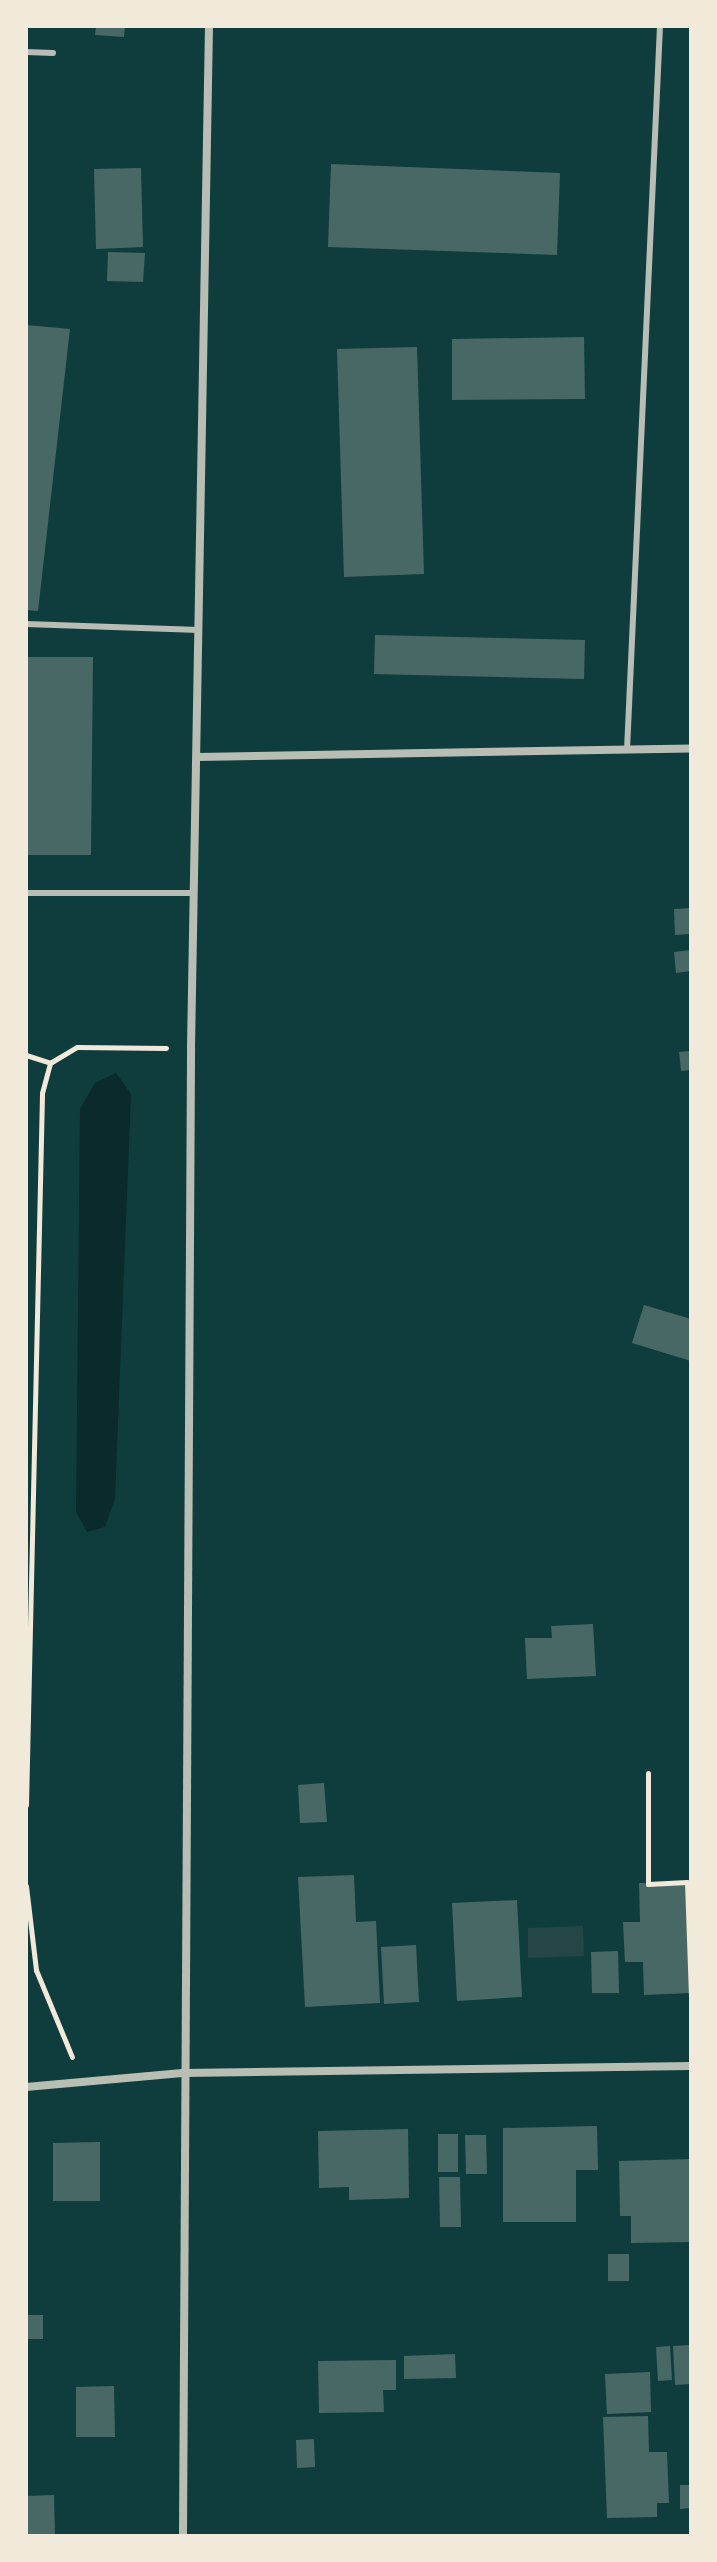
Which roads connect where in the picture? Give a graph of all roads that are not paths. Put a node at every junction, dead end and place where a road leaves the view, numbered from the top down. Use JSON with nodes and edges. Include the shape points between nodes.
{"nodes":[{"id":1,"x":209,"y":26,"type":"edge"},
{"id":2,"x":660,"y":26,"type":"edge"},
{"id":3,"x":26,"y":52,"type":"edge"},
{"id":4,"x":53,"y":53,"type":"dead end"},
{"id":5,"x":26,"y":624,"type":"edge"},
{"id":6,"x":199,"y":630,"type":"junction"},
{"id":7,"x":691,"y":748,"type":"edge"},
{"id":8,"x":626,"y":750,"type":"junction"},
{"id":9,"x":197,"y":757,"type":"junction"},
{"id":10,"x":26,"y":893,"type":"edge"},
{"id":11,"x":194,"y":893,"type":"junction"},
{"id":12,"x":691,"y":2066,"type":"edge"},
{"id":13,"x":182,"y":2073,"type":"junction"},
{"id":14,"x":26,"y":2087,"type":"edge"},
{"id":15,"x":183,"y":2536,"type":"edge"}],
"edges":[{"from":1,"to":6,"type":"street"},
{"from":2,"to":8,"type":"lane"},
{"from":3,"to":4,"type":"lane"},
{"from":5,"to":6,"type":"lane"},
{"from":6,"to":9,"type":"street"},
{"from":7,"to":8,"type":"street"},
{"from":8,"to":9,"type":"street"},
{"from":9,"to":11,"type":"street"},
{"from":10,"to":11,"type":"lane"},
{"from":11,"to":13,"type":"street"},
{"from":12,"to":13,"type":"street"},
{"from":13,"to":14,"type":"street"},
{"from":13,"to":15,"type":"street"}]}
